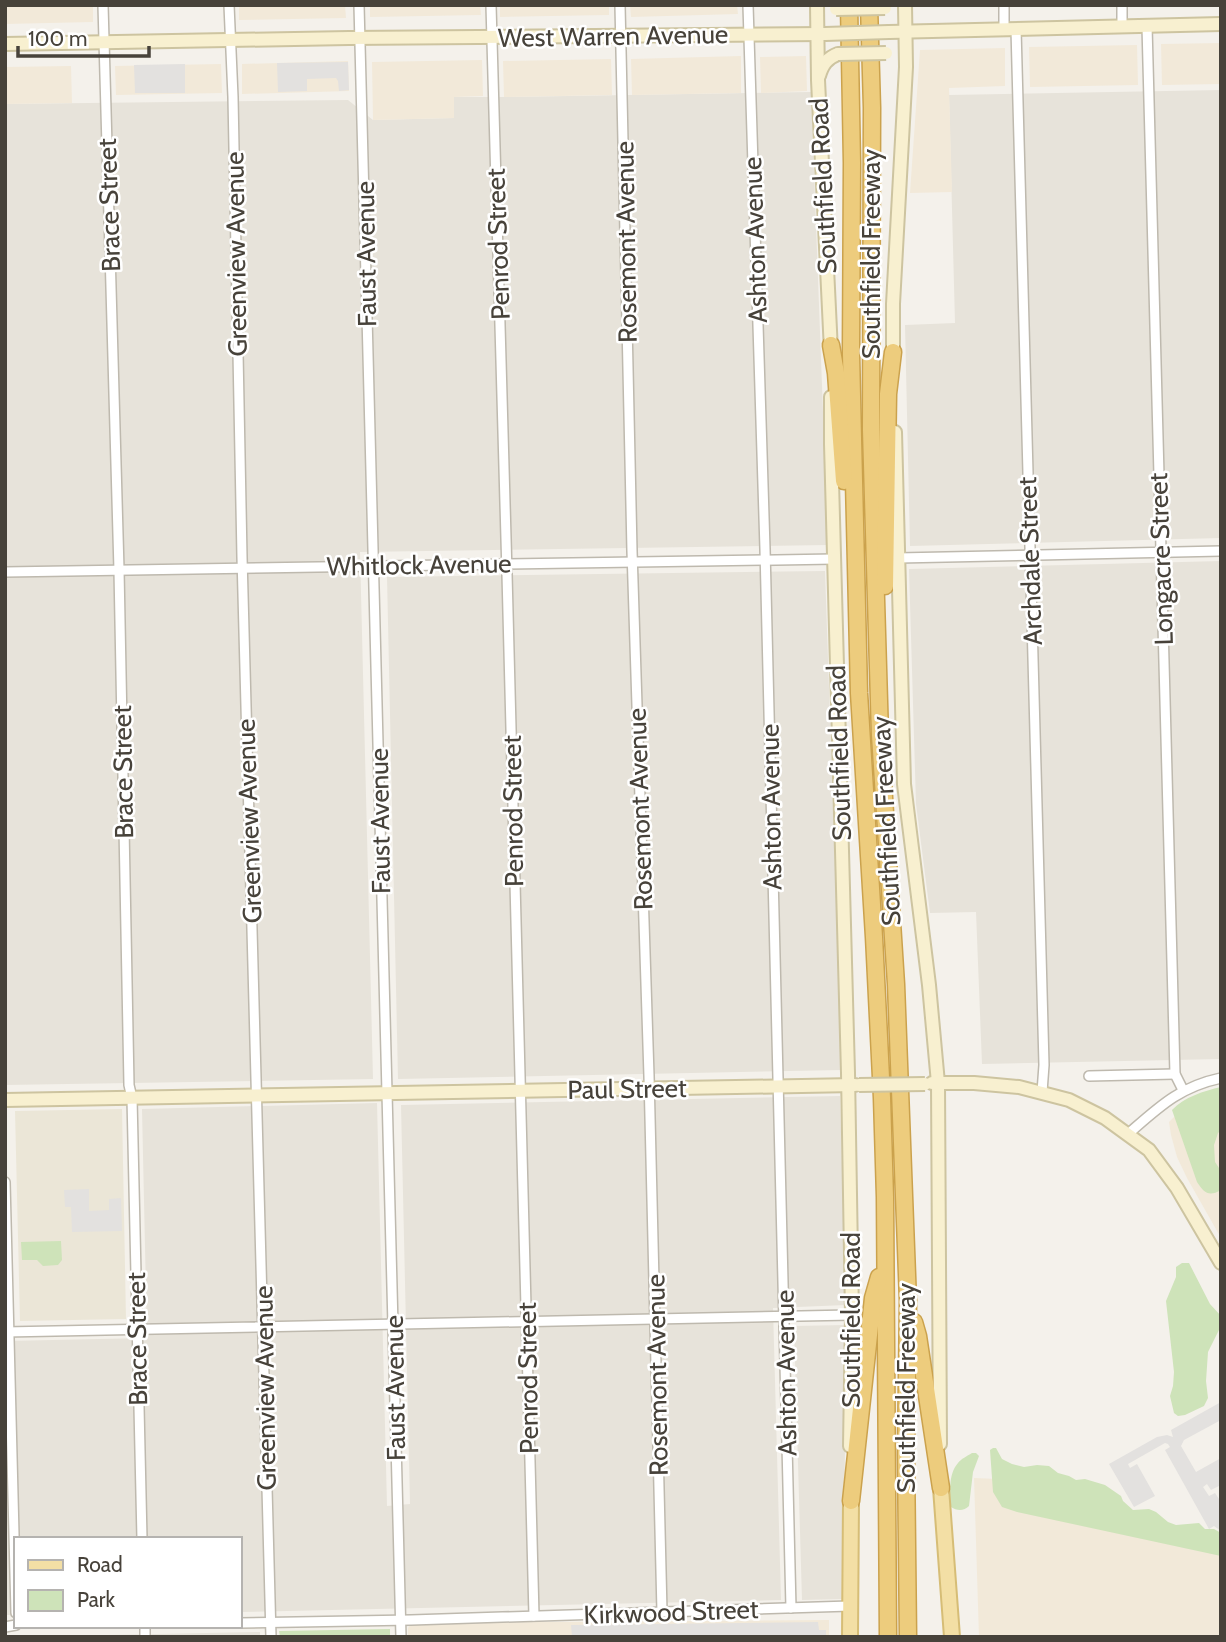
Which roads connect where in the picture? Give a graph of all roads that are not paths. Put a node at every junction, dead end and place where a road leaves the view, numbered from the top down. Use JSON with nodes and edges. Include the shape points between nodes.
{"nodes":[{"id":1,"x":103,"y":5,"type":"edge"},
{"id":2,"x":229,"y":5,"type":"edge"},
{"id":3,"x":359,"y":5,"type":"edge"},
{"id":4,"x":491,"y":5,"type":"edge"},
{"id":5,"x":620,"y":5,"type":"edge"},
{"id":6,"x":748,"y":5,"type":"edge"},
{"id":7,"x":817,"y":5,"type":"edge"},
{"id":8,"x":905,"y":5,"type":"edge"},
{"id":9,"x":1004,"y":5,"type":"edge"},
{"id":10,"x":1122,"y":5,"type":"edge"},
{"id":11,"x":883,"y":6,"type":"edge"},
{"id":12,"x":838,"y":7,"type":"edge"},
{"id":13,"x":1221,"y":24,"type":"edge"},
{"id":14,"x":1147,"y":26,"type":"junction"},
{"id":15,"x":1122,"y":27,"type":"junction"},
{"id":16,"x":1010,"y":29,"type":"junction"},
{"id":17,"x":906,"y":32,"type":"junction"},
{"id":18,"x":749,"y":34,"type":"junction"},
{"id":19,"x":821,"y":34,"type":"junction"},
{"id":20,"x":621,"y":36,"type":"junction"},
{"id":21,"x":491,"y":37,"type":"junction"},
{"id":22,"x":360,"y":39,"type":"junction"},
{"id":23,"x":231,"y":40,"type":"junction"},
{"id":24,"x":104,"y":42,"type":"junction"},
{"id":25,"x":5,"y":44,"type":"edge"},
{"id":26,"x":906,"y":76,"type":"junction"},
{"id":27,"x":818,"y":80,"type":"junction"},
{"id":28,"x":831,"y":345,"type":"junction"},
{"id":29,"x":893,"y":352,"type":"junction"},
{"id":30,"x":1221,"y":551,"type":"edge"},
{"id":31,"x":1161,"y":552,"type":"junction"},
{"id":32,"x":1030,"y":555,"type":"junction"},
{"id":33,"x":898,"y":558,"type":"junction"},
{"id":34,"x":834,"y":559,"type":"junction"},
{"id":35,"x":765,"y":560,"type":"junction"},
{"id":36,"x":633,"y":562,"type":"junction"},
{"id":37,"x":507,"y":564,"type":"junction"},
{"id":38,"x":374,"y":566,"type":"junction"},
{"id":39,"x":243,"y":568,"type":"junction"},
{"id":40,"x":119,"y":570,"type":"junction"},
{"id":41,"x":5,"y":572,"type":"edge"},
{"id":42,"x":858,"y":633,"type":"junction"},
{"id":43,"x":879,"y":672,"type":"junction"},
{"id":44,"x":1175,"y":1074,"type":"junction"},
{"id":45,"x":1089,"y":1076,"type":"dead end"},
{"id":46,"x":1221,"y":1077,"type":"edge"},
{"id":47,"x":931,"y":1083,"type":"junction"},
{"id":48,"x":854,"y":1085,"type":"junction"},
{"id":49,"x":778,"y":1086,"type":"junction"},
{"id":50,"x":649,"y":1088,"type":"junction"},
{"id":51,"x":1183,"y":1090,"type":"junction"},
{"id":52,"x":520,"y":1091,"type":"junction"},
{"id":53,"x":1042,"y":1092,"type":"junction"},
{"id":54,"x":387,"y":1093,"type":"junction"},
{"id":55,"x":257,"y":1095,"type":"junction"},
{"id":56,"x":132,"y":1098,"type":"junction"},
{"id":57,"x":5,"y":1100,"type":"edge"},
{"id":58,"x":1128,"y":1134,"type":"junction"},
{"id":59,"x":5,"y":1182,"type":"edge"},
{"id":60,"x":884,"y":1254,"type":"junction"},
{"id":61,"x":1221,"y":1263,"type":"edge"},
{"id":62,"x":908,"y":1301,"type":"junction"},
{"id":63,"x":852,"y":1315,"type":"junction"},
{"id":64,"x":785,"y":1317,"type":"junction"},
{"id":65,"x":655,"y":1319,"type":"junction"},
{"id":66,"x":527,"y":1322,"type":"junction"},
{"id":67,"x":393,"y":1324,"type":"junction"},
{"id":68,"x":262,"y":1326,"type":"junction"},
{"id":69,"x":136,"y":1329,"type":"junction"},
{"id":70,"x":7,"y":1332,"type":"edge"},
{"id":71,"x":941,"y":1488,"type":"junction"},
{"id":72,"x":851,"y":1500,"type":"junction"},
{"id":73,"x":142,"y":1537,"type":"edge"},
{"id":74,"x":14,"y":1551,"type":"edge"},
{"id":75,"x":850,"y":1606,"type":"junction"},
{"id":76,"x":791,"y":1608,"type":"junction"},
{"id":77,"x":662,"y":1612,"type":"junction"},
{"id":78,"x":534,"y":1616,"type":"junction"},
{"id":79,"x":401,"y":1620,"type":"junction"},
{"id":80,"x":270,"y":1622,"type":"junction"},
{"id":81,"x":242,"y":1623,"type":"edge"},
{"id":82,"x":5,"y":1627,"type":"edge"},
{"id":83,"x":16,"y":1629,"type":"edge"},
{"id":84,"x":952,"y":1634,"type":"edge"},
{"id":85,"x":271,"y":1637,"type":"edge"},
{"id":86,"x":401,"y":1637,"type":"edge"},
{"id":87,"x":850,"y":1637,"type":"edge"},
{"id":88,"x":888,"y":1637,"type":"edge"},
{"id":89,"x":908,"y":1637,"type":"edge"}],
"edges":[{"from":1,"to":24,"type":"street","name":"Brace Street"},
{"from":2,"to":23,"type":"street","name":"Greenview Avenue"},
{"from":3,"to":22,"type":"street","name":"Faust Avenue"},
{"from":4,"to":21,"type":"street","name":"Penrod Street"},
{"from":5,"to":20,"type":"street","name":"Rosemont Avenue"},
{"from":6,"to":18,"type":"street","name":"Ashton Avenue"},
{"from":7,"to":19,"type":"main road","name":"Southfield Road"},
{"from":8,"to":17,"type":"main road"},
{"from":9,"to":16,"type":"street","name":"Archdale Street"},
{"from":10,"to":15,"type":"street"},
{"from":11,"to":12,"type":"main road","bridge":true},
{"from":11,"to":43,"type":"highway","name":"Southfield Freeway","via":[[872,108],[871,430]]},
{"from":12,"to":42,"type":"highway","name":"Southfield Freeway","via":[[852,163]]},
{"from":13,"to":14,"type":"main road","name":"West Warren Avenue"},
{"from":14,"to":15,"type":"main road","name":"West Warren Avenue"},
{"from":14,"to":31,"type":"street","name":"Longacre Street"},
{"from":15,"to":16,"type":"main road","name":"West Warren Avenue"},
{"from":16,"to":17,"type":"main road","name":"West Warren Avenue"},
{"from":16,"to":32,"type":"street","name":"Archdale Street"},
{"from":17,"to":19,"type":"main road","name":"West Warren Avenue","bridge":true},
{"from":17,"to":26,"type":"main road"},
{"from":18,"to":19,"type":"main road","name":"West Warren Avenue"},
{"from":18,"to":20,"type":"main road","name":"West Warren Avenue"},
{"from":18,"to":35,"type":"street","name":"Ashton Avenue"},
{"from":19,"to":27,"type":"main road","name":"Southfield Road"},
{"from":20,"to":21,"type":"main road","name":"West Warren Avenue"},
{"from":20,"to":36,"type":"street","name":"Rosemont Avenue"},
{"from":21,"to":22,"type":"main road","name":"West Warren Avenue"},
{"from":21,"to":37,"type":"street","name":"Penrod Street"},
{"from":22,"to":23,"type":"main road","name":"West Warren Avenue"},
{"from":22,"to":38,"type":"street","name":"Faust Avenue"},
{"from":23,"to":24,"type":"main road","name":"West Warren Avenue"},
{"from":23,"to":39,"type":"street","name":"Greenview Avenue"},
{"from":24,"to":25,"type":"main road","name":"West Warren Avenue"},
{"from":24,"to":40,"type":"street","name":"Brace Street"},
{"from":26,"to":27,"type":"main road","bridge":true,"via":[[894,55],[838,54],[824,62]]},
{"from":26,"to":29,"type":"main road"},
{"from":27,"to":28,"type":"main road","name":"Southfield Road"},
{"from":28,"to":34,"type":"main road","name":"Southfield Road"},
{"from":28,"to":42,"type":"highway"},
{"from":29,"to":33,"type":"main road"},
{"from":29,"to":43,"type":"highway"},
{"from":30,"to":31,"type":"street"},
{"from":31,"to":32,"type":"street"},
{"from":31,"to":44,"type":"street","name":"Longacre Street"},
{"from":32,"to":33,"type":"street"},
{"from":32,"to":53,"type":"street","name":"Archdale Street"},
{"from":33,"to":47,"type":"main road","via":[[904,784],[929,985]]},
{"from":34,"to":35,"type":"street","name":"Whitlock Avenue"},
{"from":34,"to":48,"type":"main road","name":"Southfield Road"},
{"from":35,"to":36,"type":"street","name":"Whitlock Avenue"},
{"from":35,"to":49,"type":"street","name":"Ashton Avenue"},
{"from":36,"to":37,"type":"street","name":"Whitlock Avenue"},
{"from":36,"to":50,"type":"street","name":"Rosemont Avenue"},
{"from":37,"to":38,"type":"street","name":"Whitlock Avenue"},
{"from":37,"to":52,"type":"street","name":"Penrod Street"},
{"from":38,"to":39,"type":"street","name":"Whitlock Avenue"},
{"from":38,"to":54,"type":"street","name":"Faust Avenue"},
{"from":39,"to":40,"type":"street","name":"Whitlock Avenue"},
{"from":39,"to":55,"type":"street","name":"Greenview Avenue"},
{"from":40,"to":41,"type":"street","name":"Whitlock Avenue"},
{"from":40,"to":56,"type":"street","name":"Brace Street"},
{"from":42,"to":60,"type":"highway","name":"Southfield Freeway","via":[[883,1098]]},
{"from":43,"to":62,"type":"highway","name":"Southfield Freeway"},
{"from":44,"to":45,"type":"street"},
{"from":44,"to":51,"type":"street","name":"Longacre Street"},
{"from":46,"to":51,"type":"street"},
{"from":47,"to":48,"type":"main road","name":"Paul Street","bridge":true},
{"from":47,"to":53,"type":"main road","name":"Paul Street","via":[[995,1084]]},
{"from":47,"to":71,"type":"main road"},
{"from":48,"to":49,"type":"main road","name":"Paul Street"},
{"from":48,"to":63,"type":"main road","name":"Southfield Road"},
{"from":49,"to":50,"type":"main road","name":"Paul Street"},
{"from":49,"to":64,"type":"street","name":"Ashton Avenue"},
{"from":50,"to":52,"type":"main road","name":"Paul Street"},
{"from":50,"to":65,"type":"street","name":"Rosemont Avenue"},
{"from":51,"to":58,"type":"street"},
{"from":52,"to":54,"type":"main road","name":"Paul Street"},
{"from":52,"to":66,"type":"street","name":"Penrod Street"},
{"from":53,"to":58,"type":"main road","name":"Paul Street","via":[[1088,1109]]},
{"from":54,"to":55,"type":"main road","name":"Paul Street"},
{"from":54,"to":67,"type":"street","name":"Faust Avenue"},
{"from":55,"to":56,"type":"main road","name":"Paul Street"},
{"from":55,"to":68,"type":"street","name":"Greenview Avenue"},
{"from":56,"to":57,"type":"main road","name":"Paul Street"},
{"from":56,"to":69,"type":"street","name":"Brace Street"},
{"from":58,"to":61,"type":"main road","name":"Paul Street","via":[[1149,1150],[1177,1188]]},
{"from":59,"to":70,"type":"street"},
{"from":60,"to":72,"type":"highway","via":[[873,1298]]},
{"from":60,"to":88,"type":"highway","name":"Southfield Freeway"},
{"from":62,"to":71,"type":"highway","via":[[918,1336]]},
{"from":62,"to":89,"type":"highway","name":"Southfield Freeway"},
{"from":63,"to":64,"type":"street"},
{"from":63,"to":72,"type":"main road","name":"Southfield Road"},
{"from":64,"to":65,"type":"street"},
{"from":64,"to":76,"type":"street","name":"Ashton Avenue"},
{"from":65,"to":66,"type":"street"},
{"from":65,"to":77,"type":"street","name":"Rosemont Avenue"},
{"from":66,"to":67,"type":"street"},
{"from":66,"to":78,"type":"street","name":"Penrod Street"},
{"from":67,"to":68,"type":"street"},
{"from":67,"to":79,"type":"street","name":"Faust Avenue"},
{"from":68,"to":69,"type":"street"},
{"from":68,"to":80,"type":"street","name":"Greenview Avenue"},
{"from":69,"to":70,"type":"street"},
{"from":69,"to":73,"type":"street","name":"Brace Street"},
{"from":70,"to":74,"type":"street"},
{"from":71,"to":84,"type":"main road"},
{"from":72,"to":75,"type":"main road"},
{"from":75,"to":76,"type":"street","name":"Kirkwood Street"},
{"from":75,"to":87,"type":"main road"},
{"from":76,"to":77,"type":"street","name":"Kirkwood Street"},
{"from":77,"to":78,"type":"street","name":"Kirkwood Street"},
{"from":78,"to":79,"type":"street","name":"Kirkwood Street"},
{"from":79,"to":80,"type":"street","name":"Kirkwood Street"},
{"from":79,"to":86,"type":"street","name":"Faust Avenue"},
{"from":80,"to":81,"type":"street","name":"Kirkwood Street"},
{"from":80,"to":85,"type":"street","name":"Greenview Avenue"},
{"from":82,"to":83,"type":"street"}]}
